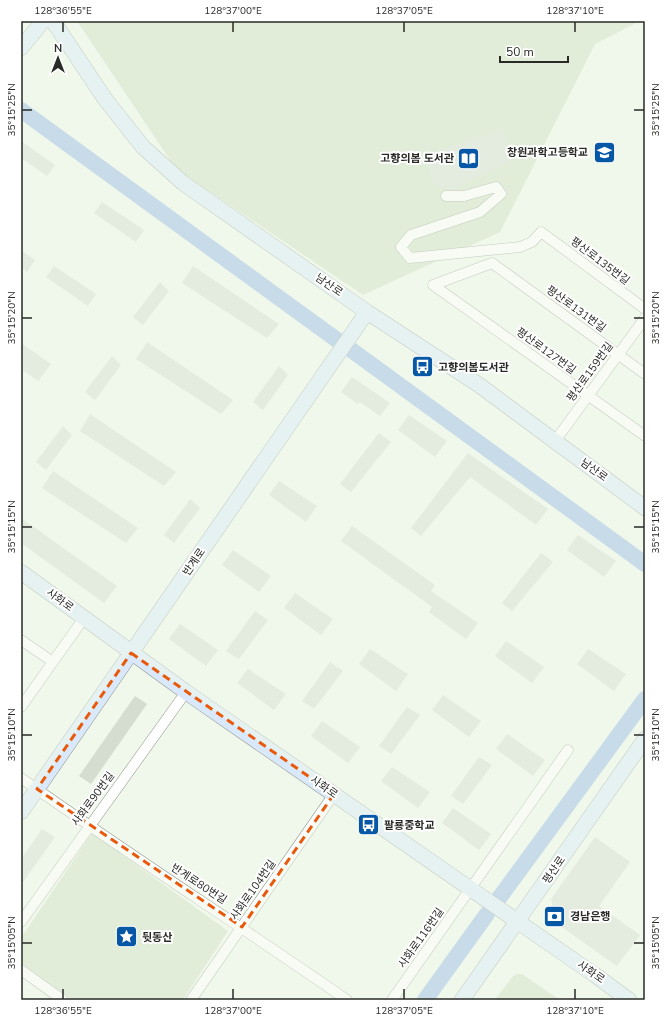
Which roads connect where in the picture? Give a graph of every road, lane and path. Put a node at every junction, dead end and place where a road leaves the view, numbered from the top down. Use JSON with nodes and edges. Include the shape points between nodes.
{"nodes":[{"id":1,"x":43,"y":21,"type":"edge"},
{"id":2,"x":53,"y":21,"type":"edge"},
{"id":3,"x":21,"y":48,"type":"edge"},
{"id":4,"x":446,"y":196,"type":"dead end"},
{"id":5,"x":492,"y":263,"type":"joint"},
{"id":6,"x":645,"y":309,"type":"edge"},
{"id":7,"x":367,"y":312,"type":"junction"},
{"id":8,"x":645,"y":318,"type":"edge"},
{"id":9,"x":617,"y":354,"type":"junction"},
{"id":10,"x":645,"y":374,"type":"edge"},
{"id":11,"x":588,"y":396,"type":"junction"},
{"id":12,"x":645,"y":436,"type":"edge"},
{"id":13,"x":555,"y":441,"type":"junction"},
{"id":14,"x":645,"y":508,"type":"edge"},
{"id":15,"x":21,"y":572,"type":"edge"},
{"id":16,"x":84,"y":618,"type":"junction"},
{"id":17,"x":21,"y":640,"type":"edge"},
{"id":18,"x":131,"y":653,"type":"junction"},
{"id":19,"x":53,"y":662,"type":"junction"},
{"id":20,"x":186,"y":692,"type":"junction"},
{"id":21,"x":21,"y":707,"type":"edge"},
{"id":22,"x":645,"y":739,"type":"edge"},
{"id":23,"x":568,"y":750,"type":"dead end"},
{"id":24,"x":21,"y":778,"type":"edge"},
{"id":25,"x":37,"y":789,"type":"junction"},
{"id":26,"x":334,"y":794,"type":"junction"},
{"id":27,"x":21,"y":812,"type":"edge"},
{"id":28,"x":89,"y":826,"type":"junction"},
{"id":29,"x":470,"y":889,"type":"junction"},
{"id":30,"x":518,"y":921,"type":"junction"},
{"id":31,"x":21,"y":922,"type":"edge"},
{"id":32,"x":242,"y":927,"type":"junction"},
{"id":33,"x":21,"y":970,"type":"edge"},
{"id":34,"x":64,"y":1000,"type":"edge"},
{"id":35,"x":191,"y":1000,"type":"edge"},
{"id":36,"x":347,"y":1000,"type":"edge"},
{"id":37,"x":392,"y":1000,"type":"edge"},
{"id":38,"x":462,"y":1000,"type":"edge"},
{"id":39,"x":629,"y":1000,"type":"edge"}],
"edges":[{"from":1,"to":3,"type":"main road"},
{"from":2,"to":7,"type":"main road","name":"남산로","via":[[105,99],[142,147],[183,183]]},
{"from":4,"to":6,"type":"street","name":"평산로135번길","via":[[464,196],[496,186],[501,194],[480,212],[412,235],[401,247],[410,258],[520,247],[532,242],[541,232]]},
{"from":5,"to":9,"type":"street","name":"평산로131번길"},
{"from":5,"to":11,"type":"street","name":"평산로127번길","via":[[433,285]]},
{"from":7,"to":13,"type":"main road","name":"남산로","via":[[479,385]]},
{"from":7,"to":18,"type":"main road","name":"반계로"},
{"from":8,"to":9,"type":"street","name":"평산로159번길"},
{"from":9,"to":10,"type":"street","name":"평산로131번길"},
{"from":9,"to":11,"type":"street","name":"평산로159번길"},
{"from":11,"to":12,"type":"street","name":"평산로127번길"},
{"from":11,"to":13,"type":"street","name":"평산로159번길"},
{"from":13,"to":14,"type":"main road","name":"남산로"},
{"from":15,"to":16,"type":"main road","name":"사화로"},
{"from":16,"to":18,"type":"main road","name":"사화로"},
{"from":16,"to":19,"type":"street"},
{"from":17,"to":19,"type":"street"},
{"from":18,"to":20,"type":"main road","name":"사화로"},
{"from":18,"to":25,"type":"main road","name":"반계로"},
{"from":19,"to":21,"type":"street"},
{"from":20,"to":26,"type":"main road","name":"사화로"},
{"from":20,"to":28,"type":"street","name":"사화로90번길"},
{"from":22,"to":30,"type":"main road","name":"평산로"},
{"from":23,"to":29,"type":"street","name":"사화로116번길"},
{"from":24,"to":25,"type":"street","name":"반계로80번길"},
{"from":25,"to":27,"type":"main road","name":"반계로"},
{"from":25,"to":28,"type":"street","name":"반계로80번길"},
{"from":26,"to":29,"type":"main road","name":"사화로"},
{"from":26,"to":32,"type":"street","name":"사화로104번길"},
{"from":28,"to":31,"type":"street","name":"사화로90번길"},
{"from":28,"to":32,"type":"street","name":"반계로80번길"},
{"from":29,"to":30,"type":"main road","name":"사화로"},
{"from":29,"to":37,"type":"street","name":"사화로116번길"},
{"from":30,"to":38,"type":"main road","name":"평산로"},
{"from":30,"to":39,"type":"main road","name":"사화로"},
{"from":32,"to":35,"type":"street","name":"사화로104번길"},
{"from":32,"to":36,"type":"street","name":"반계로80번길"},
{"from":33,"to":34,"type":"street"}]}
